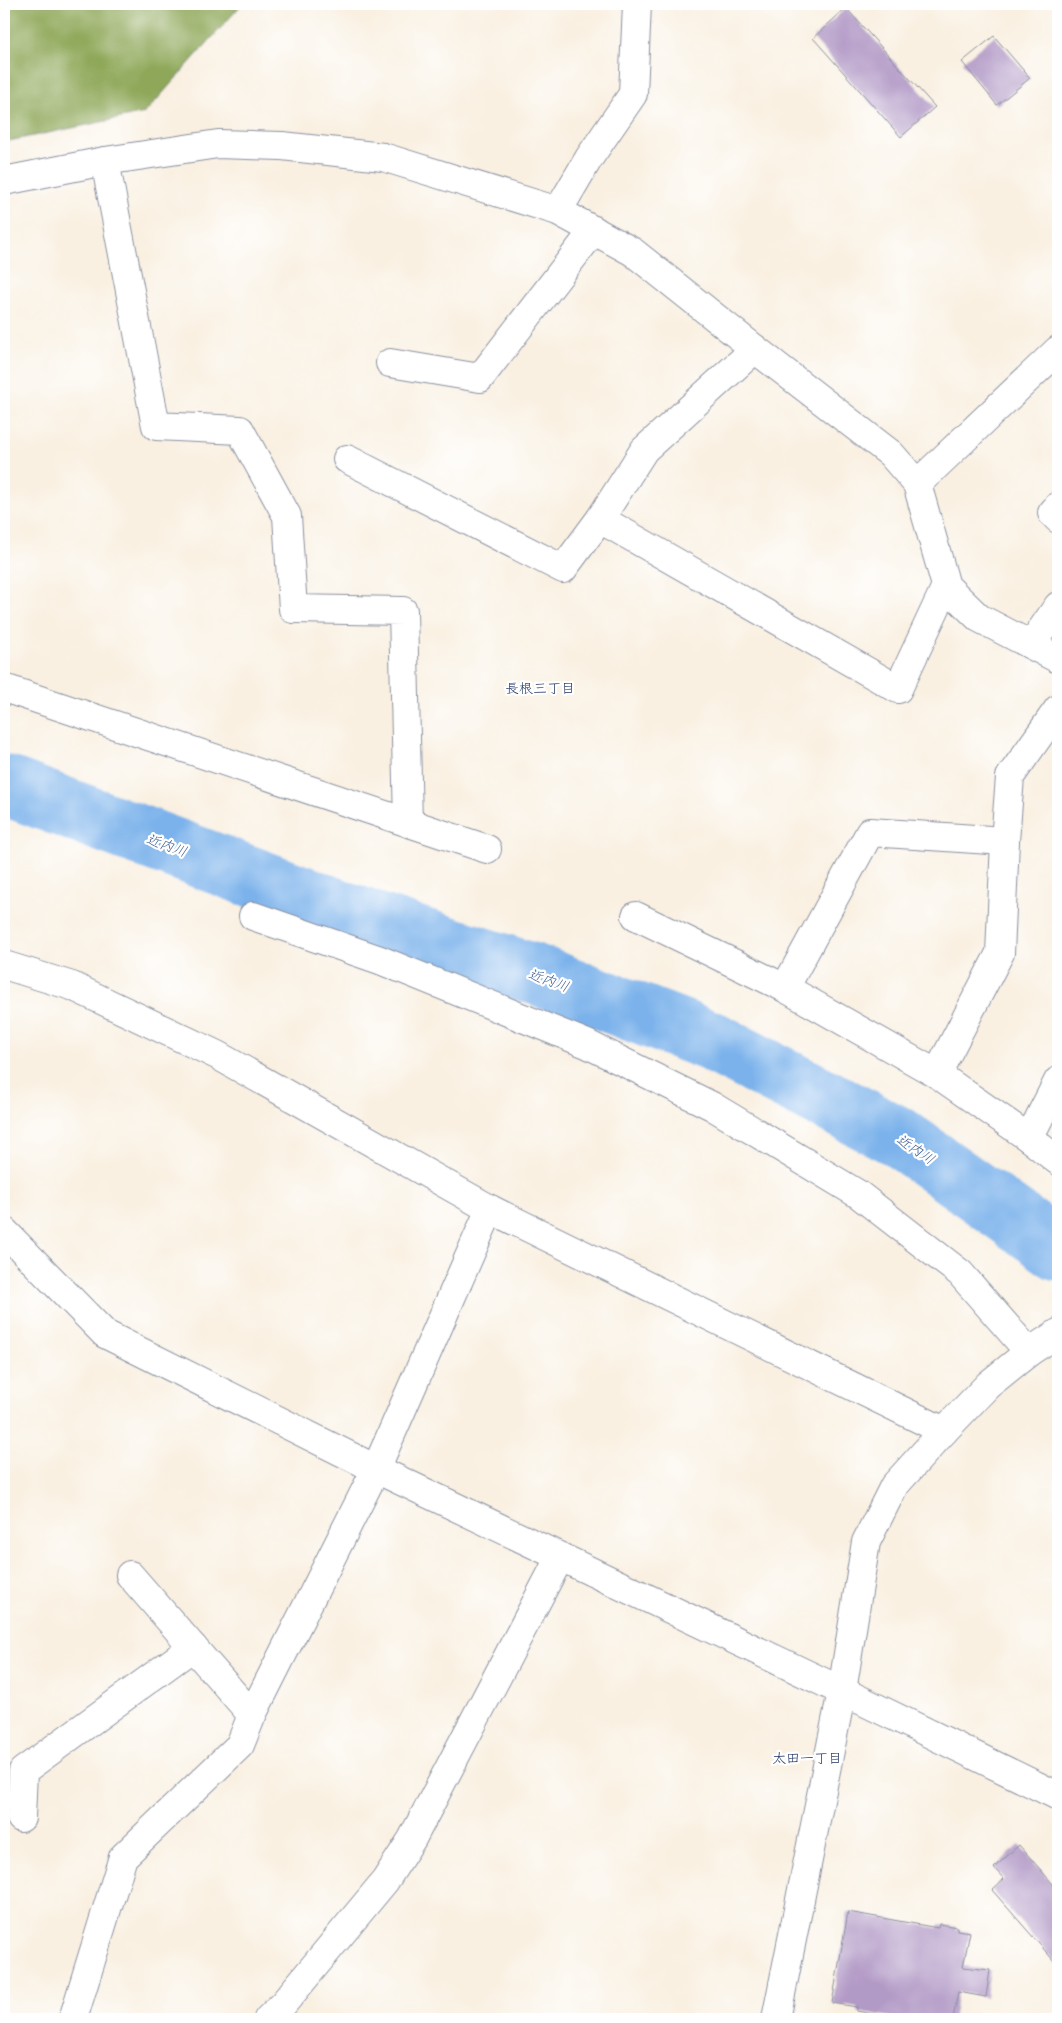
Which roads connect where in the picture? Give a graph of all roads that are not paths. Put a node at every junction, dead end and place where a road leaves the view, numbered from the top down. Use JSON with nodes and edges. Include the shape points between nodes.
{"nodes":[{"id":1,"x":637,"y":4,"type":"edge"},
{"id":2,"x":105,"y":161,"type":"junction"},
{"id":3,"x":4,"y":181,"type":"edge"},
{"id":4,"x":558,"y":210,"type":"junction"},
{"id":5,"x":594,"y":230,"type":"junction"},
{"id":6,"x":755,"y":349,"type":"junction"},
{"id":7,"x":1058,"y":350,"type":"edge"},
{"id":8,"x":390,"y":364,"type":"dead end"},
{"id":9,"x":347,"y":458,"type":"dead end"},
{"id":10,"x":917,"y":484,"type":"junction"},
{"id":11,"x":1058,"y":506,"type":"edge"},
{"id":12,"x":1058,"y":518,"type":"edge"},
{"id":13,"x":600,"y":519,"type":"junction"},
{"id":14,"x":946,"y":586,"type":"junction"},
{"id":15,"x":1058,"y":606,"type":"edge"},
{"id":16,"x":1031,"y":645,"type":"junction"},
{"id":17,"x":1058,"y":659,"type":"edge"},
{"id":18,"x":4,"y":688,"type":"edge"},
{"id":19,"x":1058,"y":709,"type":"edge"},
{"id":20,"x":408,"y":824,"type":"junction"},
{"id":21,"x":1005,"y":842,"type":"junction"},
{"id":22,"x":486,"y":849,"type":"dead end"},
{"id":23,"x":254,"y":916,"type":"dead end"},
{"id":24,"x":636,"y":916,"type":"dead end"},
{"id":25,"x":4,"y":965,"type":"edge"},
{"id":26,"x":785,"y":988,"type":"junction"},
{"id":27,"x":937,"y":1074,"type":"junction"},
{"id":28,"x":1058,"y":1081,"type":"edge"},
{"id":29,"x":1029,"y":1138,"type":"junction"},
{"id":30,"x":1058,"y":1161,"type":"edge"},
{"id":31,"x":490,"y":1209,"type":"junction"},
{"id":32,"x":4,"y":1231,"type":"edge"},
{"id":33,"x":1045,"y":1342,"type":"edge"},
{"id":34,"x":944,"y":1431,"type":"junction"},
{"id":35,"x":376,"y":1469,"type":"junction"},
{"id":36,"x":560,"y":1557,"type":"junction"},
{"id":37,"x":130,"y":1575,"type":"dead end"},
{"id":38,"x":194,"y":1647,"type":"junction"},
{"id":39,"x":842,"y":1691,"type":"junction"},
{"id":40,"x":252,"y":1715,"type":"junction"},
{"id":41,"x":1058,"y":1796,"type":"edge"},
{"id":42,"x":21,"y":1818,"type":"dead end"},
{"id":43,"x":73,"y":2019,"type":"edge"},
{"id":44,"x":268,"y":2019,"type":"edge"},
{"id":45,"x":776,"y":2019,"type":"edge"}],
"edges":[{"from":1,"to":4,"type":"street","via":[[633,94]]},
{"from":2,"to":3,"type":"street"},
{"from":2,"to":4,"type":"street","via":[[218,144],[282,146],[384,157]]},
{"from":2,"to":20,"type":"street","via":[[156,426],[240,430],[286,516],[294,609],[403,612]]},
{"from":4,"to":5,"type":"street"},
{"from":5,"to":6,"type":"street","via":[[634,252]]},
{"from":5,"to":8,"type":"street","via":[[480,378]]},
{"from":6,"to":10,"type":"street","via":[[891,454]]},
{"from":6,"to":13,"type":"street","via":[[644,450]]},
{"from":7,"to":10,"type":"street"},
{"from":9,"to":13,"type":"street","via":[[563,569]]},
{"from":10,"to":14,"type":"street"},
{"from":11,"to":12,"type":"street","via":[[1052,512]]},
{"from":13,"to":14,"type":"street","via":[[898,688]]},
{"from":14,"to":16,"type":"street","via":[[979,618]]},
{"from":15,"to":16,"type":"street"},
{"from":16,"to":17,"type":"street"},
{"from":18,"to":20,"type":"street"},
{"from":19,"to":21,"type":"street","via":[[1010,777]]},
{"from":20,"to":22,"type":"street"},
{"from":21,"to":26,"type":"street","via":[[870,832]]},
{"from":21,"to":27,"type":"street","via":[[1000,953]]},
{"from":23,"to":33,"type":"street","via":[[380,960],[578,1041],[712,1106],[858,1194]]},
{"from":24,"to":26,"type":"street"},
{"from":25,"to":31,"type":"street","via":[[72,986],[216,1055]]},
{"from":26,"to":27,"type":"street"},
{"from":27,"to":29,"type":"street"},
{"from":28,"to":29,"type":"street"},
{"from":29,"to":30,"type":"street"},
{"from":31,"to":34,"type":"street"},
{"from":31,"to":35,"type":"street"},
{"from":32,"to":35,"type":"street","via":[[105,1334]]},
{"from":33,"to":34,"type":"street","via":[[988,1385]]},
{"from":34,"to":39,"type":"street","via":[[894,1486],[866,1542]]},
{"from":35,"to":36,"type":"street"},
{"from":35,"to":40,"type":"street"},
{"from":36,"to":39,"type":"street"},
{"from":36,"to":44,"type":"street","via":[[412,1838],[385,1881],[284,2004]]},
{"from":37,"to":38,"type":"street"},
{"from":38,"to":40,"type":"street"},
{"from":38,"to":42,"type":"street","via":[[24,1771]]},
{"from":39,"to":41,"type":"street"},
{"from":39,"to":45,"type":"street"},
{"from":40,"to":43,"type":"street","via":[[240,1745],[123,1856]]}]}
